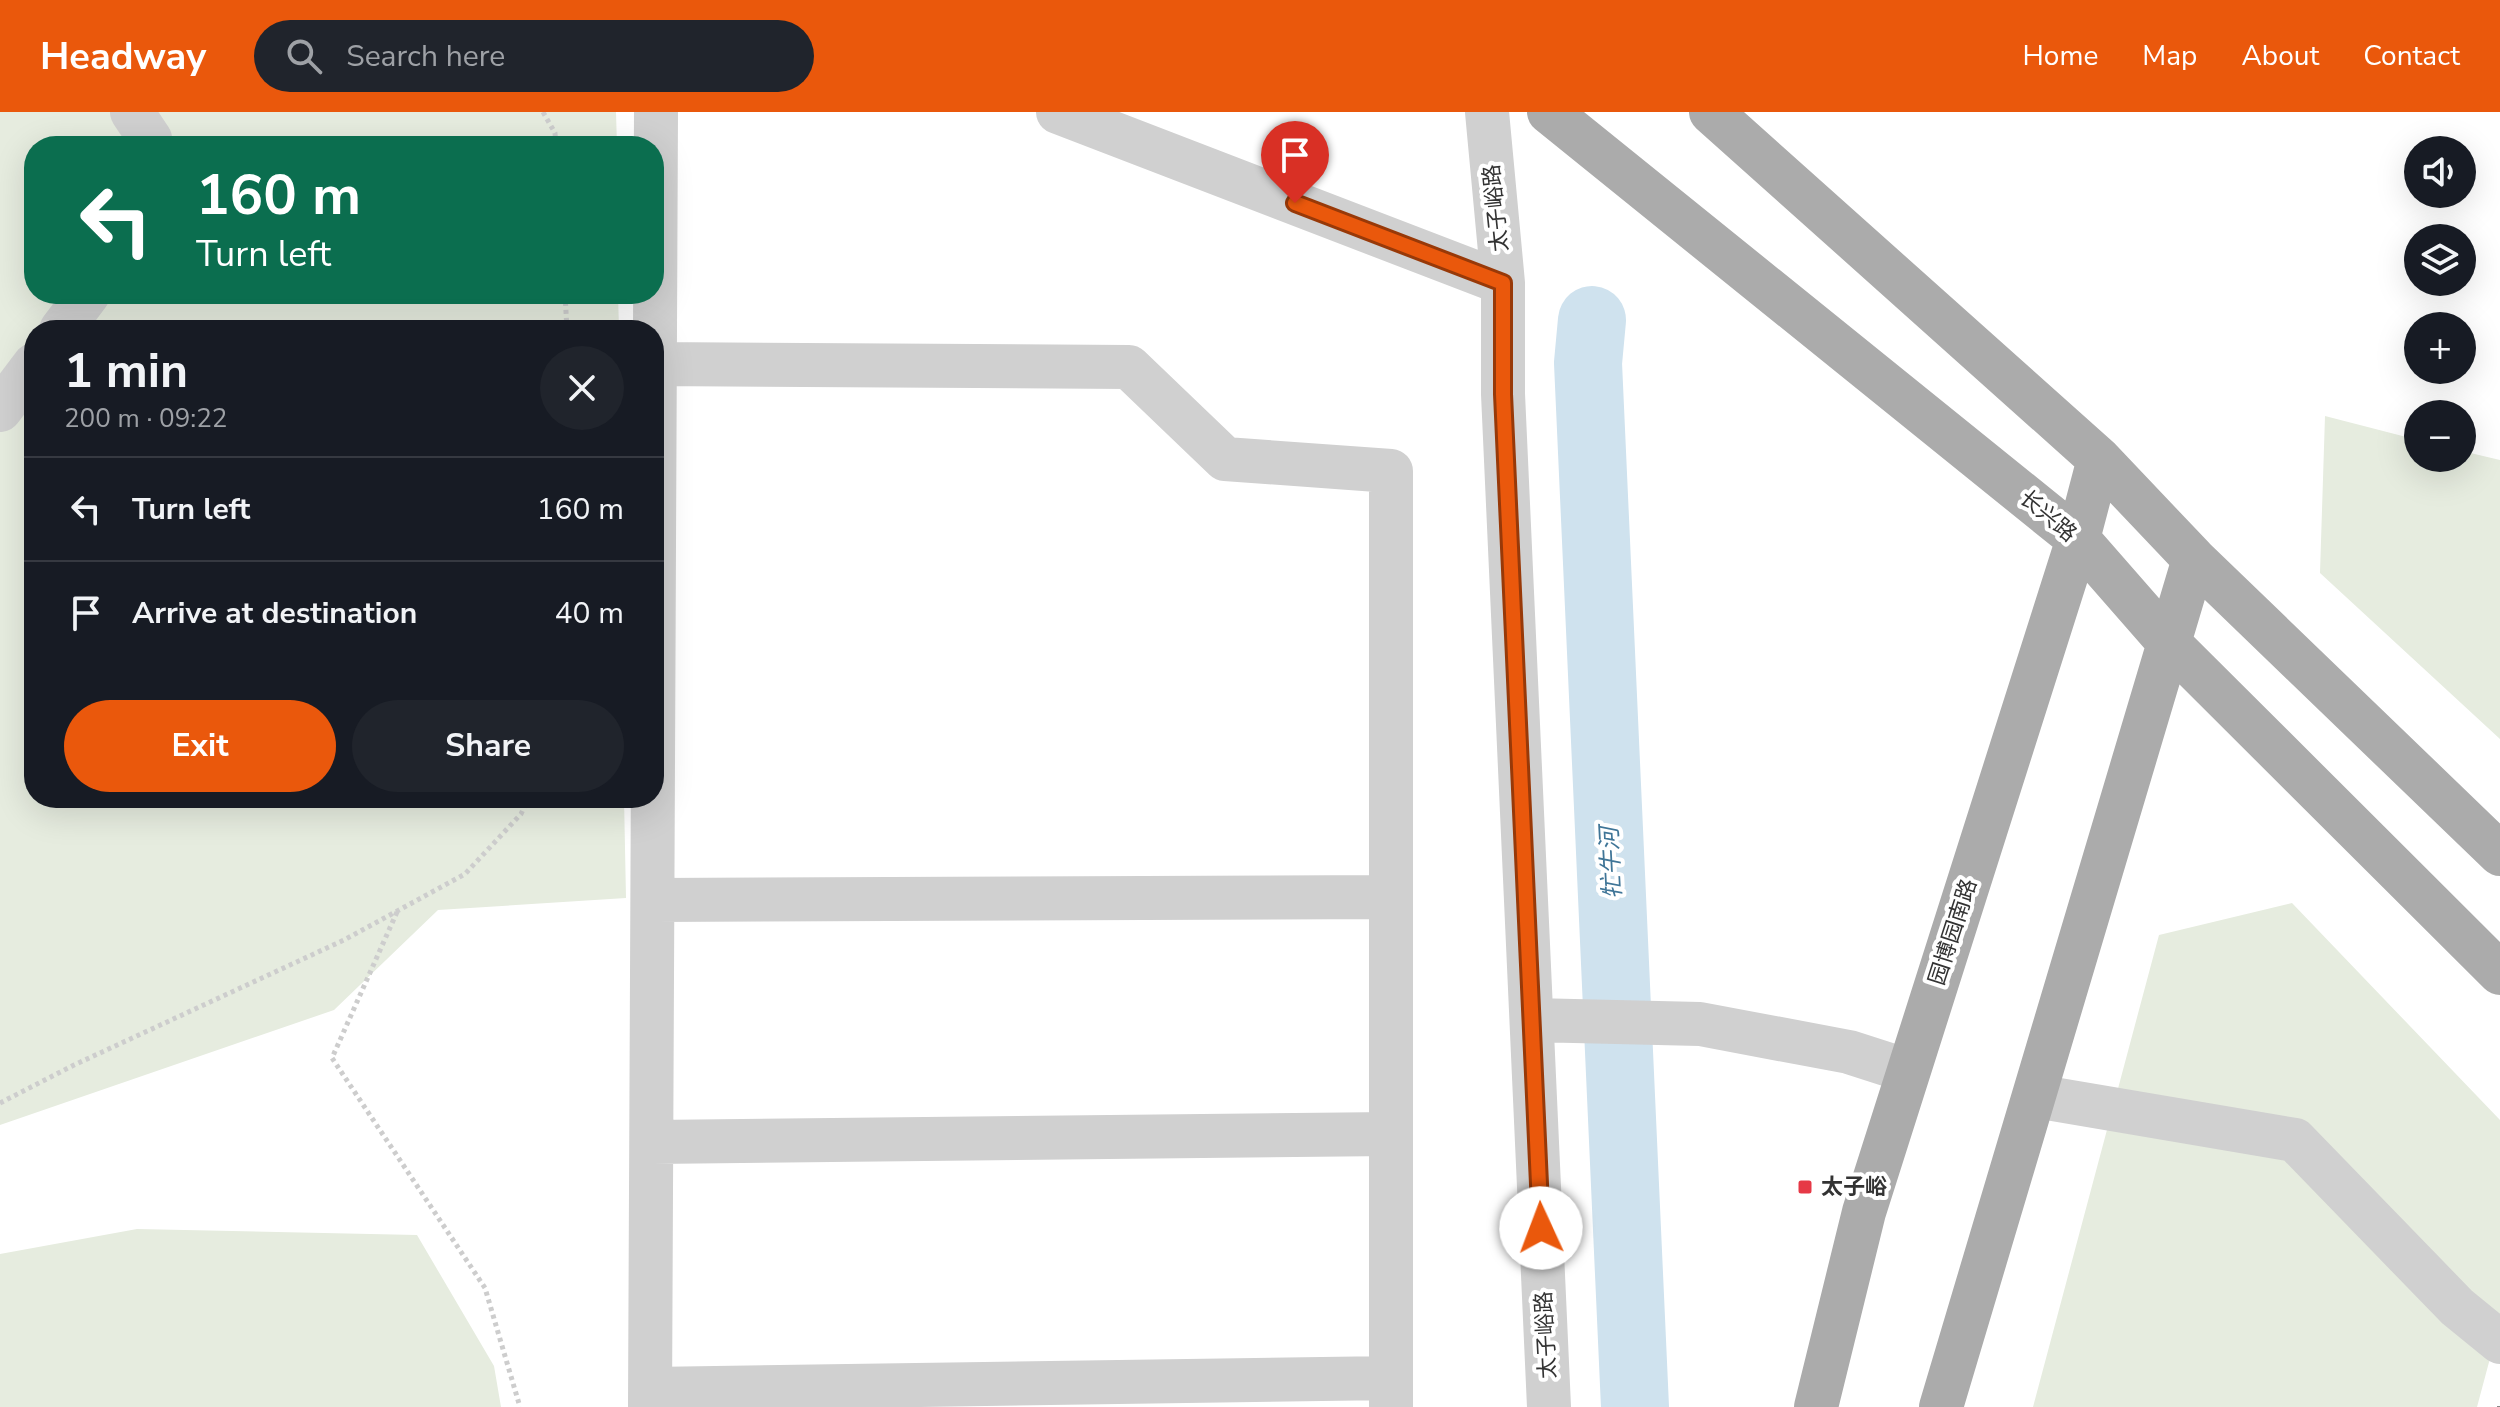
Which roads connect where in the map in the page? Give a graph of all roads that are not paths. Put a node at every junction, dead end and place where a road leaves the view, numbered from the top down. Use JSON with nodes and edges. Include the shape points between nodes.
{"nodes":[{"id":1,"x":132,"y":112,"type":"edge"},
{"id":2,"x":656,"y":112,"type":"edge"},
{"id":3,"x":1058,"y":112,"type":"edge"},
{"id":4,"x":1487,"y":112,"type":"edge"},
{"id":5,"x":1549,"y":112,"type":"edge"},
{"id":6,"x":1711,"y":112,"type":"edge"},
{"id":7,"x":148,"y":136,"type":"edge"},
{"id":8,"x":656,"y":136,"type":"edge"},
{"id":9,"x":1503,"y":283,"type":"junction"},
{"id":10,"x":664,"y":364,"type":"edge"},
{"id":11,"x":24,"y":378,"type":"edge"},
{"id":12,"x":0,"y":410,"type":"edge"},
{"id":13,"x":2099,"y":459,"type":"junction"},
{"id":14,"x":2078,"y":539,"type":"junction"},
{"id":15,"x":2194,"y":559,"type":"junction"},
{"id":16,"x":2169,"y":643,"type":"junction"},
{"id":17,"x":654,"y":808,"type":"edge"},
{"id":18,"x":2500,"y":854,"type":"edge"},
{"id":19,"x":1391,"y":897,"type":"junction"},
{"id":20,"x":654,"y":900,"type":"junction"},
{"id":21,"x":2500,"y":973,"type":"edge"},
{"id":22,"x":1533,"y":1020,"type":"junction"},
{"id":23,"x":1908,"y":1071,"type":"junction"},
{"id":24,"x":2035,"y":1096,"type":"junction"},
{"id":25,"x":1391,"y":1134,"type":"junction"},
{"id":26,"x":653,"y":1142,"type":"junction"},
{"id":27,"x":2500,"y":1342,"type":"edge"},
{"id":28,"x":1391,"y":1392,"type":"edge"},
{"id":29,"x":650,"y":1398,"type":"edge"},
{"id":30,"x":1549,"y":1407,"type":"edge"},
{"id":31,"x":1816,"y":1407,"type":"edge"},
{"id":32,"x":1941,"y":1407,"type":"edge"}],
"edges":[{"from":1,"to":7,"type":"street"},
{"from":2,"to":8,"type":"street"},
{"from":3,"to":9,"type":"street"},
{"from":4,"to":9,"type":"street","name":"太子峪路"},
{"from":5,"to":14,"type":"main road","name":"长兴路"},
{"from":6,"to":13,"type":"main road"},
{"from":9,"to":22,"type":"street","name":"太子峪路","via":[[1503,394]]},
{"from":10,"to":19,"type":"street","via":[[1129,367],[1225,459],[1391,471]]},
{"from":11,"to":12,"type":"street"},
{"from":13,"to":14,"type":"main road","name":"园博园南路"},
{"from":13,"to":15,"type":"main road"},
{"from":14,"to":16,"type":"main road","name":"长兴路"},
{"from":14,"to":23,"type":"main road","name":"园博园南路"},
{"from":15,"to":16,"type":"main road"},
{"from":15,"to":18,"type":"main road"},
{"from":16,"to":21,"type":"main road","name":"长兴路"},
{"from":16,"to":24,"type":"main road"},
{"from":17,"to":20,"type":"street"},
{"from":19,"to":20,"type":"street"},
{"from":19,"to":25,"type":"street"},
{"from":20,"to":26,"type":"street"},
{"from":22,"to":23,"type":"street","via":[[1700,1024],[1849,1052]]},
{"from":22,"to":30,"type":"street","name":"太子峪路"},
{"from":23,"to":31,"type":"main road","name":"园博园南路","via":[[1864,1212]]},
{"from":24,"to":27,"type":"street","via":[[2295,1140],[2457,1307]]},
{"from":24,"to":32,"type":"main road"},
{"from":25,"to":26,"type":"street"},
{"from":25,"to":28,"type":"street"},
{"from":26,"to":29,"type":"street"},
{"from":28,"to":29,"type":"street"}]}
